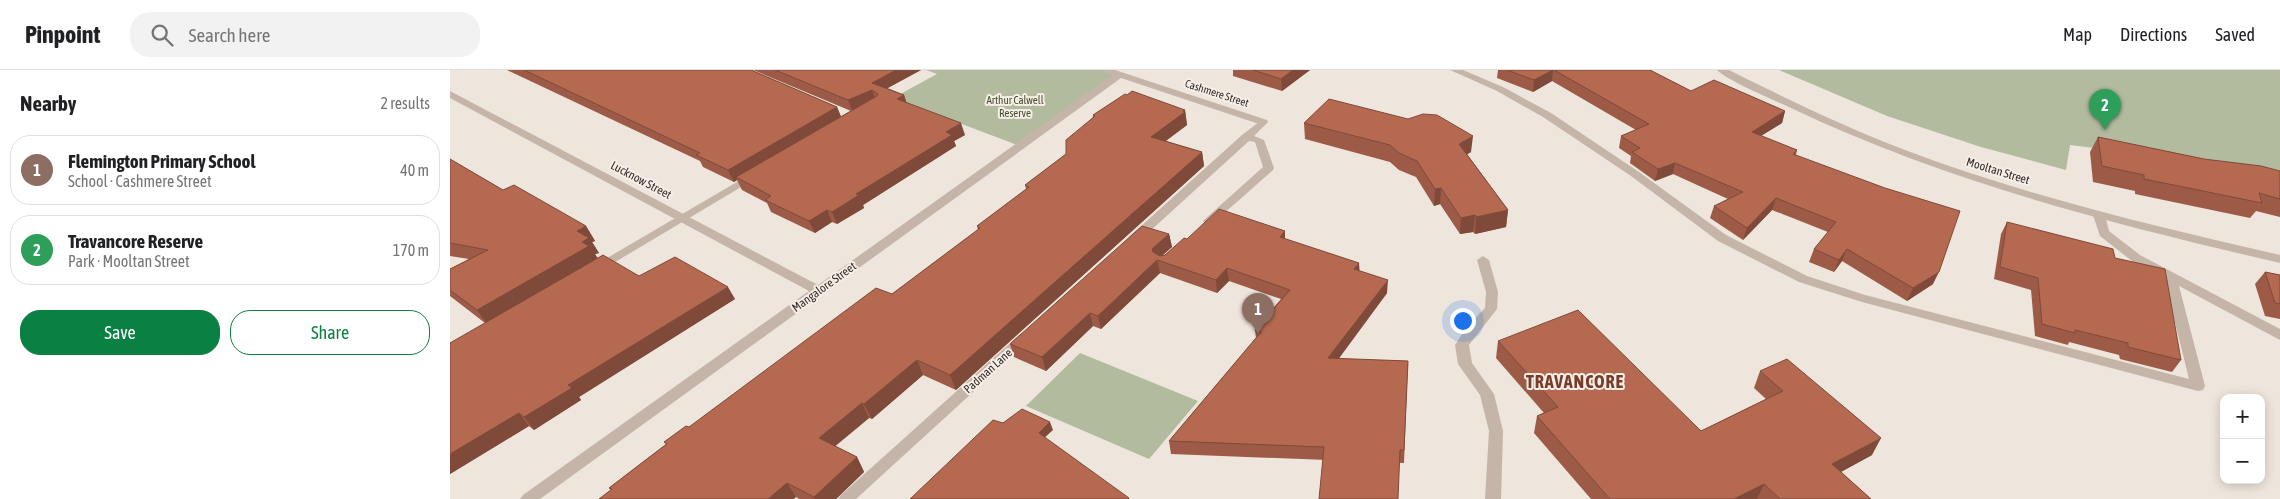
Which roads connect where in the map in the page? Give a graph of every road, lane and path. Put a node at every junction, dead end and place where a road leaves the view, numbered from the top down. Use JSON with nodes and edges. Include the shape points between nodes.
{"nodes":[{"id":1,"x":1106,"y":70,"type":"edge"},
{"id":2,"x":1455,"y":70,"type":"edge"},
{"id":3,"x":1722,"y":70,"type":"edge"},
{"id":4,"x":1120,"y":74,"type":"junction"},
{"id":5,"x":450,"y":94,"type":"edge"},
{"id":6,"x":1246,"y":137,"type":"junction"},
{"id":7,"x":761,"y":171,"type":"edge"},
{"id":8,"x":2099,"y":215,"type":"junction"},
{"id":9,"x":682,"y":217,"type":"junction"},
{"id":10,"x":1198,"y":231,"type":"edge"},
{"id":11,"x":1120,"y":251,"type":"edge"},
{"id":12,"x":2280,"y":259,"type":"edge"},
{"id":13,"x":1483,"y":260,"type":"dead end"},
{"id":14,"x":589,"y":272,"type":"edge"},
{"id":15,"x":2170,"y":277,"type":"junction"},
{"id":16,"x":818,"y":290,"type":"junction"},
{"id":17,"x":1032,"y":331,"type":"edge"},
{"id":18,"x":2280,"y":335,"type":"edge"},
{"id":19,"x":528,"y":499,"type":"edge"},
{"id":20,"x":846,"y":499,"type":"edge"},
{"id":21,"x":1493,"y":499,"type":"edge"}],
"edges":[{"from":1,"to":4,"type":"street","name":"Cashmere Street"},
{"from":2,"to":15,"type":"street","via":[[1548,115],[1722,238],[1803,279],[1862,298],[2198,386]]},
{"from":3,"to":8,"type":"street","name":"Mooltan Street","via":[[1824,121],[1909,155]]},
{"from":4,"to":6,"type":"street","name":"Cashmere Street","via":[[1263,122]]},
{"from":4,"to":16,"type":"street","name":"Mangalore Street"},
{"from":5,"to":9,"type":"street","name":"Lucknow Street"},
{"from":6,"to":10,"type":"street","via":[[1259,140],[1269,168]]},
{"from":6,"to":11,"type":"street"},
{"from":7,"to":9,"type":"street"},
{"from":8,"to":12,"type":"street","name":"Mooltan Street"},
{"from":8,"to":15,"type":"street","via":[[2104,234],[2136,258]]},
{"from":9,"to":14,"type":"street"},
{"from":9,"to":16,"type":"street","name":"Lucknow Street"},
{"from":13,"to":21,"type":"street","via":[[1492,292],[1491,310],[1462,345],[1464,364],[1487,394],[1496,431]]},
{"from":15,"to":18,"type":"street"},
{"from":16,"to":19,"type":"street","name":"Mangalore Street"},
{"from":17,"to":20,"type":"street","name":"Padman Lane"}]}
